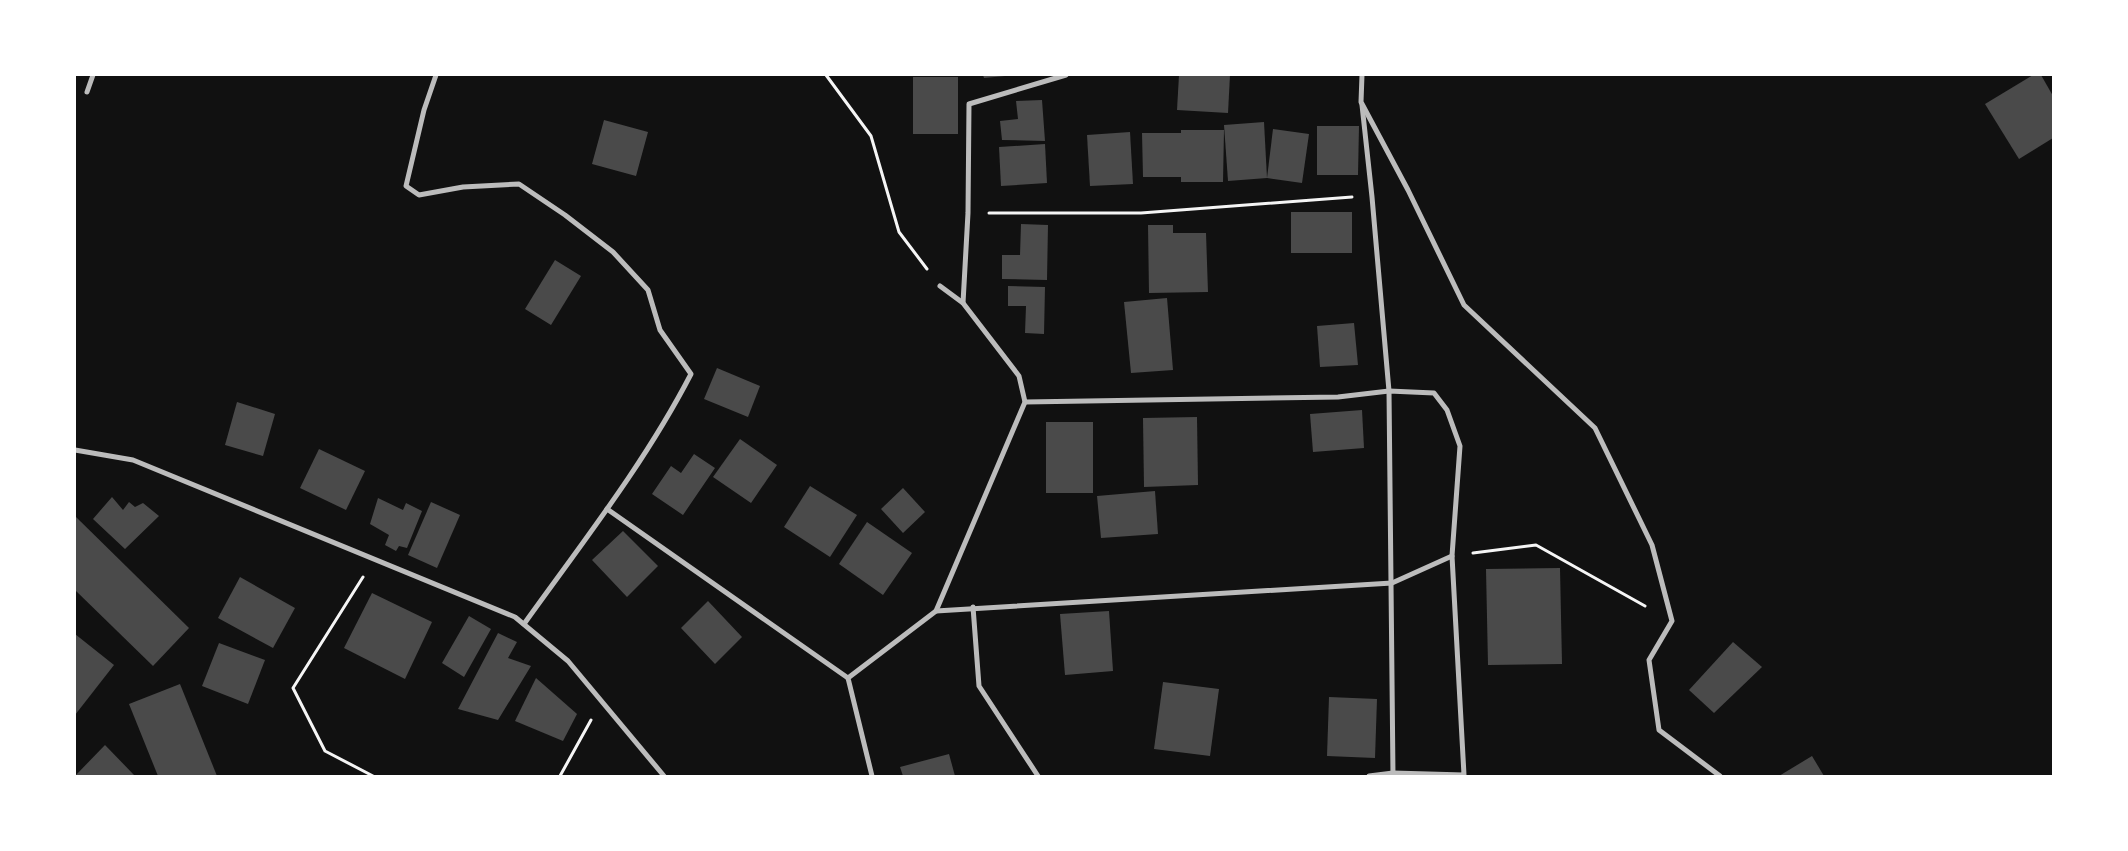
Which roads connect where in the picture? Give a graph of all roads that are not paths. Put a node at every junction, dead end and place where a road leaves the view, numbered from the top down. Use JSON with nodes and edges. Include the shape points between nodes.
{"nodes":[{"id":1,"x":93,"y":75,"type":"edge"},
{"id":2,"x":436,"y":75,"type":"edge"},
{"id":3,"x":1066,"y":75,"type":"edge"},
{"id":4,"x":1362,"y":75,"type":"edge"},
{"id":5,"x":87,"y":92,"type":"dead end"},
{"id":6,"x":1361,"y":102,"type":"junction"},
{"id":7,"x":940,"y":286,"type":"road end"},
{"id":8,"x":963,"y":304,"type":"junction"},
{"id":9,"x":1389,"y":391,"type":"junction"},
{"id":10,"x":1025,"y":402,"type":"junction"},
{"id":11,"x":75,"y":450,"type":"edge"},
{"id":12,"x":607,"y":509,"type":"junction"},
{"id":13,"x":1452,"y":556,"type":"junction"},
{"id":14,"x":1392,"y":583,"type":"junction"},
{"id":15,"x":973,"y":607,"type":"junction"},
{"id":16,"x":936,"y":610,"type":"junction"},
{"id":17,"x":524,"y":624,"type":"junction"},
{"id":18,"x":848,"y":678,"type":"junction"},
{"id":19,"x":1393,"y":775,"type":"edge"},
{"id":20,"x":664,"y":776,"type":"edge"},
{"id":21,"x":872,"y":776,"type":"edge"},
{"id":22,"x":1038,"y":776,"type":"edge"},
{"id":23,"x":1369,"y":776,"type":"edge"},
{"id":24,"x":1720,"y":776,"type":"edge"}],
"edges":[{"from":1,"to":5,"type":"street"},
{"from":2,"to":12,"type":"street","via":[[406,186],[419,195],[462,187],[519,184],[613,252],[648,290],[660,330],[691,374]]},
{"from":3,"to":8,"type":"street","via":[[970,104]]},
{"from":4,"to":6,"type":"street"},
{"from":6,"to":9,"type":"street"},
{"from":6,"to":24,"type":"street","via":[[1464,306],[1595,428],[1652,545],[1672,621],[1649,660],[1659,730]]},
{"from":7,"to":8,"type":"street"},
{"from":8,"to":10,"type":"street","via":[[1019,376]]},
{"from":9,"to":10,"type":"street","via":[[1338,397]]},
{"from":9,"to":13,"type":"street","via":[[1434,393],[1447,410],[1460,446]]},
{"from":9,"to":14,"type":"street"},
{"from":10,"to":16,"type":"street"},
{"from":11,"to":17,"type":"street","via":[[133,460],[515,617]]},
{"from":12,"to":17,"type":"street"},
{"from":12,"to":18,"type":"street"},
{"from":13,"to":14,"type":"street"},
{"from":13,"to":19,"type":"street","via":[[1464,775]]},
{"from":14,"to":15,"type":"street"},
{"from":14,"to":19,"type":"street"},
{"from":15,"to":16,"type":"street"},
{"from":15,"to":22,"type":"street","via":[[979,686]]},
{"from":16,"to":18,"type":"street"},
{"from":17,"to":20,"type":"street","via":[[568,661]]},
{"from":18,"to":21,"type":"street"},
{"from":19,"to":23,"type":"street"}]}
